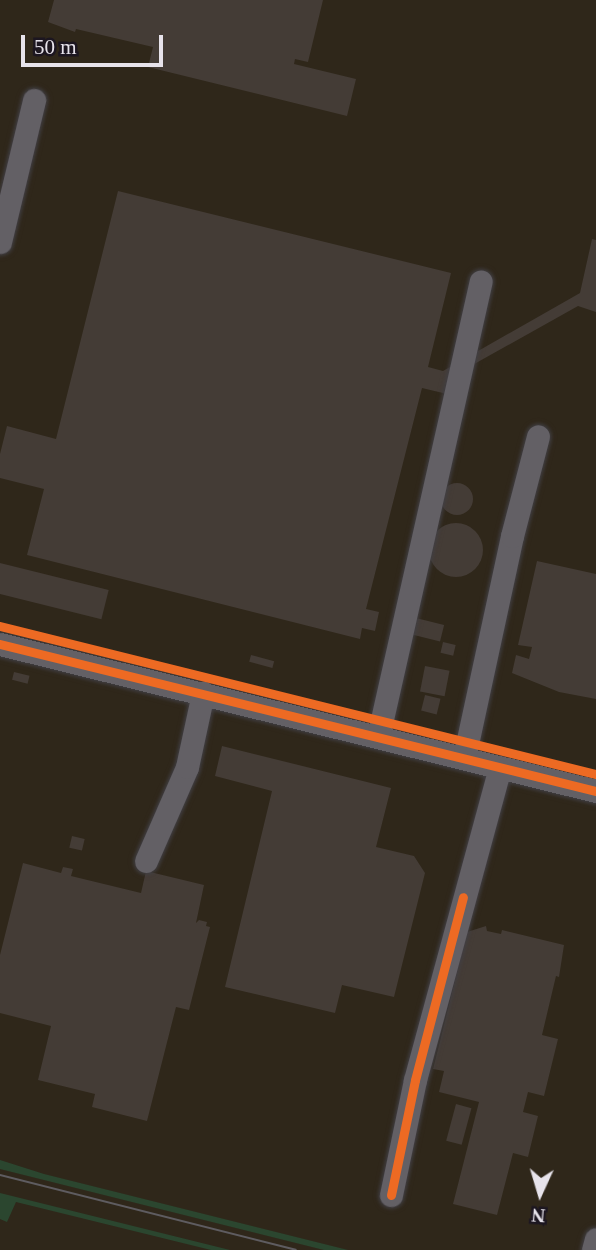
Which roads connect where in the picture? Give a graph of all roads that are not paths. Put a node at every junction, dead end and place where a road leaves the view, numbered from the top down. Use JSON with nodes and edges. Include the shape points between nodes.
{"nodes":[{"id":1,"x":34,"y":100,"type":"dead end"},
{"id":2,"x":0,"y":242,"type":"edge"},
{"id":3,"x":481,"y":281,"type":"dead end"},
{"id":4,"x":538,"y":436,"type":"dead end"},
{"id":5,"x":0,"y":644,"type":"edge"},
{"id":6,"x":203,"y":693,"type":"junction"},
{"id":7,"x":378,"y":737,"type":"junction"},
{"id":8,"x":464,"y":758,"type":"junction"},
{"id":9,"x":500,"y":767,"type":"junction"},
{"id":10,"x":596,"y":791,"type":"edge"},
{"id":11,"x":146,"y":861,"type":"dead end"},
{"id":12,"x":391,"y":1195,"type":"dead end"},
{"id":13,"x":596,"y":1239,"type":"edge"},
{"id":14,"x":593,"y":1250,"type":"edge"}],
"edges":[{"from":1,"to":2,"type":"street"},
{"from":3,"to":7,"type":"street"},
{"from":4,"to":8,"type":"street"},
{"from":5,"to":6,"type":"street"},
{"from":6,"to":7,"type":"street"},
{"from":6,"to":11,"type":"street","via":[[187,767]]},
{"from":7,"to":8,"type":"street"},
{"from":8,"to":9,"type":"street"},
{"from":9,"to":10,"type":"street"},
{"from":9,"to":12,"type":"street","via":[[415,1080]]},
{"from":13,"to":14,"type":"street"}]}
